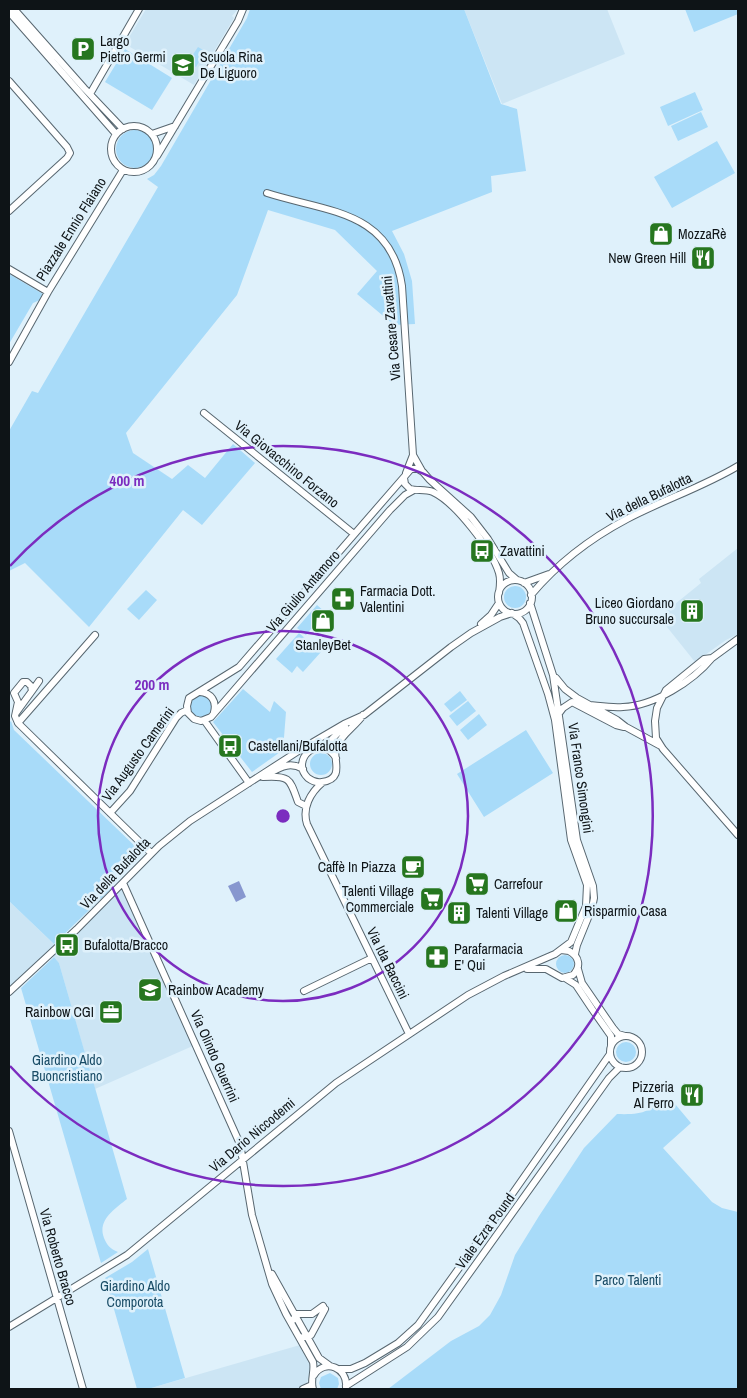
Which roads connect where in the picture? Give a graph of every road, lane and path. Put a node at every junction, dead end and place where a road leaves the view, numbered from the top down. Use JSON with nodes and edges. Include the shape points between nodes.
{"nodes":[{"id":1,"x":14,"y":9,"type":"edge"},
{"id":2,"x":139,"y":9,"type":"edge"},
{"id":3,"x":243,"y":9,"type":"edge"},
{"id":4,"x":9,"y":12,"type":"edge"},
{"id":5,"x":9,"y":81,"type":"edge"},
{"id":6,"x":90,"y":94,"type":"junction"},
{"id":7,"x":176,"y":125,"type":"junction"},
{"id":8,"x":123,"y":128,"type":"junction"},
{"id":9,"x":116,"y":134,"type":"junction"},
{"id":10,"x":152,"y":134,"type":"junction"},
{"id":11,"x":157,"y":156,"type":"junction"},
{"id":12,"x":123,"y":170,"type":"junction"},
{"id":13,"x":267,"y":194,"type":"dead end"},
{"id":14,"x":9,"y":211,"type":"edge"},
{"id":15,"x":9,"y":269,"type":"edge"},
{"id":16,"x":48,"y":292,"type":"junction"},
{"id":17,"x":9,"y":362,"type":"edge"},
{"id":18,"x":204,"y":413,"type":"dead end"},
{"id":19,"x":413,"y":455,"type":"junction"},
{"id":20,"x":738,"y":466,"type":"edge"},
{"id":21,"x":424,"y":473,"type":"junction"},
{"id":22,"x":405,"y":476,"type":"junction"},
{"id":23,"x":415,"y":490,"type":"junction"},
{"id":24,"x":354,"y":534,"type":"junction"},
{"id":25,"x":550,"y":573,"type":"junction"},
{"id":26,"x":517,"y":580,"type":"junction"},
{"id":27,"x":524,"y":583,"type":"junction"},
{"id":28,"x":499,"y":593,"type":"junction"},
{"id":29,"x":531,"y":599,"type":"junction"},
{"id":30,"x":499,"y":603,"type":"junction"},
{"id":31,"x":512,"y":613,"type":"junction"},
{"id":32,"x":471,"y":633,"type":"junction"},
{"id":33,"x":95,"y":635,"type":"dead end"},
{"id":34,"x":738,"y":640,"type":"edge"},
{"id":35,"x":545,"y":646,"type":"junction"},
{"id":36,"x":534,"y":651,"type":"junction"},
{"id":37,"x":537,"y":659,"type":"junction"},
{"id":38,"x":25,"y":674,"type":"dead end"},
{"id":39,"x":554,"y":675,"type":"junction"},
{"id":40,"x":39,"y":681,"type":"dead end"},
{"id":41,"x":23,"y":682,"type":"junction"},
{"id":42,"x":32,"y":691,"type":"junction"},
{"id":43,"x":200,"y":692,"type":"junction"},
{"id":44,"x":557,"y":695,"type":"junction"},
{"id":45,"x":662,"y":697,"type":"junction"},
{"id":46,"x":572,"y":702,"type":"junction"},
{"id":47,"x":589,"y":705,"type":"junction"},
{"id":48,"x":187,"y":710,"type":"junction"},
{"id":49,"x":560,"y":712,"type":"junction"},
{"id":50,"x":214,"y":713,"type":"junction"},
{"id":51,"x":16,"y":714,"type":"junction"},
{"id":52,"x":364,"y":715,"type":"junction"},
{"id":53,"x":204,"y":720,"type":"junction"},
{"id":54,"x":352,"y":720,"type":"junction"},
{"id":55,"x":18,"y":723,"type":"junction"},
{"id":56,"x":626,"y":727,"type":"junction"},
{"id":57,"x":660,"y":746,"type":"junction"},
{"id":58,"x":323,"y":748,"type":"junction"},
{"id":59,"x":308,"y":752,"type":"junction"},
{"id":60,"x":336,"y":758,"type":"junction"},
{"id":61,"x":282,"y":760,"type":"junction"},
{"id":62,"x":303,"y":769,"type":"junction"},
{"id":63,"x":263,"y":777,"type":"junction"},
{"id":64,"x":322,"y":782,"type":"junction"},
{"id":65,"x":249,"y":783,"type":"junction"},
{"id":66,"x":306,"y":806,"type":"junction"},
{"id":67,"x":110,"y":813,"type":"junction"},
{"id":68,"x":738,"y":835,"type":"edge"},
{"id":69,"x":151,"y":853,"type":"junction"},
{"id":70,"x":123,"y":883,"type":"junction"},
{"id":71,"x":557,"y":952,"type":"junction"},
{"id":72,"x":575,"y":954,"type":"junction"},
{"id":73,"x":372,"y":958,"type":"junction"},
{"id":74,"x":517,"y":970,"type":"junction"},
{"id":75,"x":578,"y":970,"type":"junction"},
{"id":76,"x":554,"y":973,"type":"junction"},
{"id":77,"x":565,"y":978,"type":"junction"},
{"id":78,"x":304,"y":991,"type":"dead end"},
{"id":79,"x":9,"y":992,"type":"edge"},
{"id":80,"x":409,"y":1034,"type":"junction"},
{"id":81,"x":625,"y":1036,"type":"junction"},
{"id":82,"x":610,"y":1051,"type":"junction"},
{"id":83,"x":620,"y":1067,"type":"junction"},
{"id":84,"x":572,"y":1110,"type":"junction"},
{"id":85,"x":581,"y":1118,"type":"junction"},
{"id":86,"x":9,"y":1131,"type":"edge"},
{"id":87,"x":243,"y":1159,"type":"junction"},
{"id":88,"x":508,"y":1200,"type":"junction"},
{"id":89,"x":518,"y":1207,"type":"junction"},
{"id":90,"x":267,"y":1264,"type":"junction"},
{"id":91,"x":56,"y":1298,"type":"junction"},
{"id":92,"x":295,"y":1317,"type":"junction"},
{"id":93,"x":291,"y":1324,"type":"junction"},
{"id":94,"x":9,"y":1327,"type":"edge"},
{"id":95,"x":299,"y":1337,"type":"junction"},
{"id":96,"x":306,"y":1337,"type":"junction"},
{"id":97,"x":330,"y":1366,"type":"junction"},
{"id":98,"x":340,"y":1369,"type":"junction"},
{"id":99,"x":313,"y":1376,"type":"junction"},
{"id":100,"x":312,"y":1387,"type":"edge"},
{"id":101,"x":346,"y":1388,"type":"edge"},
{"id":102,"x":83,"y":1389,"type":"edge"},
{"id":103,"x":304,"y":1389,"type":"edge"}],
"edges":[{"from":1,"to":6,"type":"street"},
{"from":2,"to":6,"type":"street"},
{"from":3,"to":7,"type":"street"},
{"from":4,"to":9,"type":"street"},
{"from":5,"to":14,"type":"street","via":[[70,153]]},
{"from":6,"to":8,"type":"street"},
{"from":7,"to":10,"type":"street"},
{"from":7,"to":11,"type":"street"},
{"from":8,"to":9,"type":"street"},
{"from":8,"to":10,"type":"street","via":[[141,127]]},
{"from":9,"to":12,"type":"street","via":[[111,154]]},
{"from":10,"to":11,"type":"street","via":[[158,148]]},
{"from":11,"to":12,"type":"street","via":[[143,171]]},
{"from":12,"to":16,"type":"street","name":"Piazzale Ennio Flaiano"},
{"from":13,"to":19,"type":"street","name":"Via Cesare Zavattini","via":[[352,217],[378,234],[391,251],[402,286]]},
{"from":15,"to":16,"type":"street","name":"Piazzale Ennio Flaiano"},
{"from":16,"to":17,"type":"street"},
{"from":18,"to":24,"type":"street","name":"Via Giovacchino Forzano"},
{"from":19,"to":21,"type":"street","name":"Via Cesare Zavattini"},
{"from":19,"to":22,"type":"street","name":"Via Cesare Zavattini"},
{"from":20,"to":25,"type":"street","name":"Via della Bufalotta","via":[[620,522]]},
{"from":21,"to":22,"type":"street","via":[[413,468]]},
{"from":21,"to":23,"type":"street","via":[[425,484]]},
{"from":21,"to":26,"type":"street","name":"Via Cesare Zavattini","via":[[474,520]]},
{"from":22,"to":23,"type":"street","via":[[407,487]]},
{"from":22,"to":24,"type":"street","name":"Via Giulio Antamoro"},
{"from":23,"to":28,"type":"street","via":[[439,496],[471,526],[498,570]]},
{"from":23,"to":50,"type":"street","name":"Via Giulio Antamoro","via":[[390,510]]},
{"from":24,"to":43,"type":"street","name":"Via Giulio Antamoro","via":[[239,666]]},
{"from":25,"to":27,"type":"street","name":"Via della Bufalotta"},
{"from":25,"to":29,"type":"street","name":"Via della Bufalotta"},
{"from":26,"to":27,"type":"street"},
{"from":26,"to":28,"type":"street","via":[[505,583]]},
{"from":27,"to":29,"type":"street"},
{"from":28,"to":30,"type":"street"},
{"from":29,"to":31,"type":"street","via":[[523,611]]},
{"from":29,"to":35,"type":"street","name":"Via Franco Simongini"},
{"from":30,"to":31,"type":"street"},
{"from":30,"to":32,"type":"street","name":"Via della Bufalotta"},
{"from":31,"to":32,"type":"street","name":"Via della Bufalotta"},
{"from":31,"to":36,"type":"street","name":"Via Franco Simongini","via":[[524,623]]},
{"from":32,"to":52,"type":"street","name":"Via della Bufalotta"},
{"from":33,"to":55,"type":"street"},
{"from":34,"to":45,"type":"street"},
{"from":35,"to":36,"type":"street"},
{"from":35,"to":39,"type":"street","name":"Via Franco Simongini"},
{"from":36,"to":37,"type":"street","name":"Via Franco Simongini"},
{"from":37,"to":44,"type":"street","via":[[551,690]]},
{"from":37,"to":71,"type":"street","name":"Via Franco Simongini","via":[[555,720],[571,840],[588,892],[573,939]]},
{"from":38,"to":41,"type":"street"},
{"from":39,"to":44,"type":"street","name":"Via Franco Simongini"},
{"from":39,"to":47,"type":"street","via":[[568,692]]},
{"from":40,"to":42,"type":"street"},
{"from":41,"to":42,"type":"street","via":[[31,684]]},
{"from":41,"to":51,"type":"street","via":[[14,693],[18,702]]},
{"from":42,"to":51,"type":"street"},
{"from":43,"to":48,"type":"street","name":"Via Giulio Antamoro","via":[[189,698]]},
{"from":43,"to":50,"type":"street","via":[[213,699]]},
{"from":44,"to":46,"type":"street"},
{"from":44,"to":49,"type":"street","name":"Via Franco Simongini"},
{"from":45,"to":47,"type":"street","via":[[623,707]]},
{"from":45,"to":57,"type":"street","via":[[655,721]]},
{"from":46,"to":49,"type":"street"},
{"from":46,"to":56,"type":"street"},
{"from":47,"to":56,"type":"street"},
{"from":48,"to":53,"type":"street","via":[[194,719]]},
{"from":48,"to":67,"type":"street","name":"Via Augusto Camerini","via":[[176,718],[130,791]]},
{"from":49,"to":72,"type":"street","name":"Via Franco Simongini","via":[[577,840],[594,894],[591,912]]},
{"from":50,"to":53,"type":"street","name":"Via Giulio Antamoro"},
{"from":51,"to":55,"type":"street"},
{"from":52,"to":54,"type":"street","name":"Via della Bufalotta"},
{"from":52,"to":60,"type":"street","name":"Via della Bufalotta","via":[[341,739],[335,751]]},
{"from":53,"to":65,"type":"street"},
{"from":54,"to":58,"type":"street","name":"Via della Bufalotta"},
{"from":54,"to":61,"type":"street","name":"Via della Bufalotta"},
{"from":55,"to":67,"type":"street","name":"Via Augusto Camerini"},
{"from":56,"to":57,"type":"street"},
{"from":57,"to":68,"type":"street"},
{"from":58,"to":59,"type":"street","name":"Via della Bufalotta"},
{"from":58,"to":60,"type":"street"},
{"from":59,"to":61,"type":"street","name":"Via della Bufalotta"},
{"from":59,"to":62,"type":"street","via":[[302,762]]},
{"from":60,"to":64,"type":"street","name":"Via della Bufalotta","via":[[335,774]]},
{"from":61,"to":65,"type":"street","name":"Via della Bufalotta"},
{"from":62,"to":63,"type":"street","name":"Via della Bufalotta","via":[[287,765]]},
{"from":62,"to":64,"type":"street","via":[[311,780]]},
{"from":63,"to":65,"type":"street","name":"Via della Bufalotta"},
{"from":63,"to":66,"type":"street","via":[[287,780],[298,802]]},
{"from":64,"to":66,"type":"street"},
{"from":65,"to":69,"type":"street","name":"Via della Bufalotta","via":[[196,816]]},
{"from":66,"to":73,"type":"street","name":"Via Ida Baccini","via":[[306,821]]},
{"from":67,"to":69,"type":"street","name":"Via Augusto Camerini"},
{"from":69,"to":70,"type":"street","name":"Via della Bufalotta"},
{"from":70,"to":79,"type":"street","name":"Via della Bufalotta"},
{"from":70,"to":87,"type":"street","name":"Via Olindo Guerrini","via":[[240,1144]]},
{"from":71,"to":72,"type":"street","via":[[567,950]]},
{"from":71,"to":74,"type":"street","name":"Via Dario Niccodemi"},
{"from":71,"to":76,"type":"street","via":[[550,964]]},
{"from":72,"to":75,"type":"street"},
{"from":73,"to":78,"type":"street"},
{"from":73,"to":80,"type":"street","name":"Via Ida Baccini"},
{"from":74,"to":76,"type":"street","name":"Via Dario Niccodemi","via":[[538,968]]},
{"from":74,"to":80,"type":"street","name":"Via Dario Niccodemi","via":[[468,996]]},
{"from":75,"to":77,"type":"street"},
{"from":75,"to":81,"type":"street","via":[[582,983],[614,1030]]},
{"from":76,"to":77,"type":"street"},
{"from":77,"to":82,"type":"street","via":[[576,985],[608,1031]]},
{"from":80,"to":87,"type":"street","name":"Via Dario Niccodemi","via":[[336,1083]]},
{"from":81,"to":82,"type":"street","via":[[615,1040]]},
{"from":81,"to":83,"type":"street","via":[[636,1040],[642,1052],[635,1065]]},
{"from":82,"to":83,"type":"street","via":[[613,1061]]},
{"from":82,"to":84,"type":"street","name":"Viale Ezra Pound"},
{"from":83,"to":85,"type":"street","name":"Viale Ezra Pound"},
{"from":84,"to":85,"type":"street"},
{"from":84,"to":88,"type":"street","name":"Viale Ezra Pound"},
{"from":85,"to":89,"type":"street","name":"Viale Ezra Pound"},
{"from":86,"to":91,"type":"street","name":"Via Roberto Bracco"},
{"from":87,"to":90,"type":"street","name":"Via Olindo Guerrini","via":[[254,1224]]},
{"from":87,"to":91,"type":"street","name":"Via Dario Niccodemi","via":[[127,1255]]},
{"from":88,"to":89,"type":"street"},
{"from":88,"to":98,"type":"street","name":"Viale Ezra Pound","via":[[413,1330],[365,1363],[351,1369]]},
{"from":89,"to":101,"type":"street","name":"Viale Ezra Pound","via":[[429,1327],[407,1347]]},
{"from":90,"to":92,"type":"street"},
{"from":90,"to":93,"type":"street","via":[[272,1284]]},
{"from":91,"to":94,"type":"street","name":"Via Dario Niccodemi"},
{"from":91,"to":102,"type":"street","name":"Via Roberto Bracco"},
{"from":92,"to":93,"type":"street"},
{"from":92,"to":96,"type":"street"},
{"from":92,"to":96,"type":"street","via":[[324,1308],[311,1335]]},
{"from":93,"to":95,"type":"street"},
{"from":95,"to":96,"type":"street"},
{"from":95,"to":99,"type":"street","via":[[313,1362]]},
{"from":96,"to":97,"type":"street","via":[[319,1358]]},
{"from":97,"to":98,"type":"street"},
{"from":97,"to":99,"type":"street","via":[[320,1368]]},
{"from":98,"to":101,"type":"street"},
{"from":99,"to":100,"type":"street"},
{"from":100,"to":103,"type":"street"}]}
